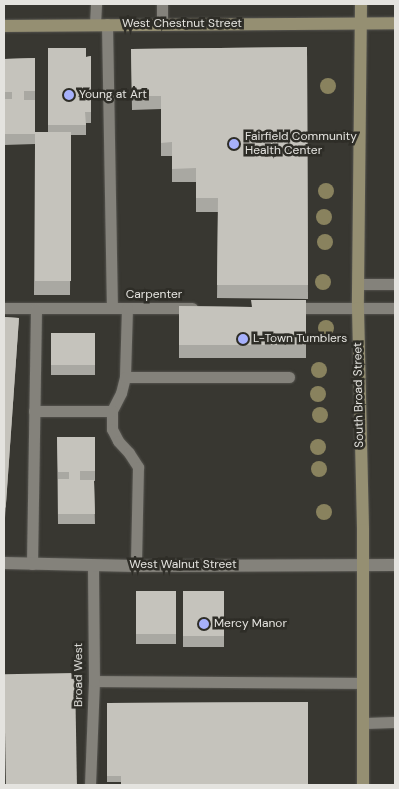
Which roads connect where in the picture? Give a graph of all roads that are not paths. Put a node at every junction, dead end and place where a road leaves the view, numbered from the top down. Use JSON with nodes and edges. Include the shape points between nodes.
{"nodes":[{"id":1,"x":96,"y":4,"type":"edge"},
{"id":2,"x":162,"y":4,"type":"edge"},
{"id":3,"x":361,"y":4,"type":"edge"},
{"id":4,"x":361,"y":23,"type":"junction"},
{"id":5,"x":395,"y":23,"type":"edge"},
{"id":6,"x":101,"y":24,"type":"junction"},
{"id":7,"x":162,"y":24,"type":"junction"},
{"id":8,"x":4,"y":26,"type":"edge"},
{"id":9,"x":358,"y":284,"type":"junction"},
{"id":10,"x":395,"y":284,"type":"edge"},
{"id":11,"x":4,"y":308,"type":"edge"},
{"id":12,"x":36,"y":308,"type":"junction"},
{"id":13,"x":112,"y":308,"type":"junction"},
{"id":14,"x":127,"y":308,"type":"junction"},
{"id":15,"x":206,"y":308,"type":"edge"},
{"id":16,"x":285,"y":308,"type":"edge"},
{"id":17,"x":358,"y":308,"type":"junction"},
{"id":18,"x":395,"y":308,"type":"edge"},
{"id":19,"x":289,"y":376,"type":"dead end"},
{"id":20,"x":125,"y":377,"type":"junction"},
{"id":21,"x":34,"y":411,"type":"junction"},
{"id":22,"x":112,"y":411,"type":"junction"},
{"id":23,"x":4,"y":563,"type":"edge"},
{"id":24,"x":32,"y":564,"type":"junction"},
{"id":25,"x":362,"y":564,"type":"junction"},
{"id":26,"x":93,"y":565,"type":"junction"},
{"id":27,"x":395,"y":565,"type":"edge"},
{"id":28,"x":136,"y":566,"type":"junction"},
{"id":29,"x":94,"y":681,"type":"junction"},
{"id":30,"x":364,"y":683,"type":"junction"},
{"id":31,"x":395,"y":722,"type":"edge"},
{"id":32,"x":364,"y":723,"type":"junction"},
{"id":33,"x":90,"y":785,"type":"edge"},
{"id":34,"x":363,"y":785,"type":"edge"}],
"edges":[{"from":1,"to":6,"type":"lane"},
{"from":2,"to":7,"type":"lane"},
{"from":3,"to":4,"type":"main road","name":"South Broad Street"},
{"from":4,"to":5,"type":"main road","name":"West Chestnut Street"},
{"from":4,"to":7,"type":"main road","name":"West Chestnut Street"},
{"from":4,"to":9,"type":"main road","name":"South Broad Street"},
{"from":6,"to":7,"type":"main road","name":"West Chestnut Street"},
{"from":6,"to":8,"type":"main road","name":"West Chestnut Street"},
{"from":6,"to":13,"type":"lane"},
{"from":9,"to":10,"type":"lane"},
{"from":9,"to":17,"type":"main road","name":"South Broad Street"},
{"from":11,"to":12,"type":"lane","name":"Carpenter"},
{"from":12,"to":13,"type":"lane","name":"Carpenter"},
{"from":12,"to":21,"type":"lane"},
{"from":13,"to":14,"type":"lane","name":"Carpenter"},
{"from":14,"to":15,"type":"lane","name":"Carpenter"},
{"from":14,"to":20,"type":"lane"},
{"from":16,"to":17,"type":"lane"},
{"from":17,"to":18,"type":"lane"},
{"from":17,"to":25,"type":"main road","name":"South Broad Street"},
{"from":19,"to":20,"type":"lane"},
{"from":20,"to":22,"type":"lane"},
{"from":21,"to":22,"type":"lane"},
{"from":21,"to":24,"type":"lane"},
{"from":22,"to":28,"type":"lane","via":[[112,429],[138,467]]},
{"from":23,"to":24,"type":"street","name":"West Walnut Street"},
{"from":24,"to":26,"type":"street","name":"West Walnut Street"},
{"from":25,"to":27,"type":"street","name":"West Walnut Street"},
{"from":25,"to":28,"type":"street","name":"West Walnut Street"},
{"from":25,"to":30,"type":"main road","name":"South Broad Street"},
{"from":26,"to":28,"type":"street","name":"West Walnut Street"},
{"from":26,"to":29,"type":"lane","name":"Broad West"},
{"from":29,"to":30,"type":"lane"},
{"from":29,"to":33,"type":"lane","name":"Broad West"},
{"from":30,"to":32,"type":"main road","name":"South Broad Street"},
{"from":31,"to":32,"type":"lane"},
{"from":32,"to":34,"type":"main road","name":"South Broad Street"}]}
